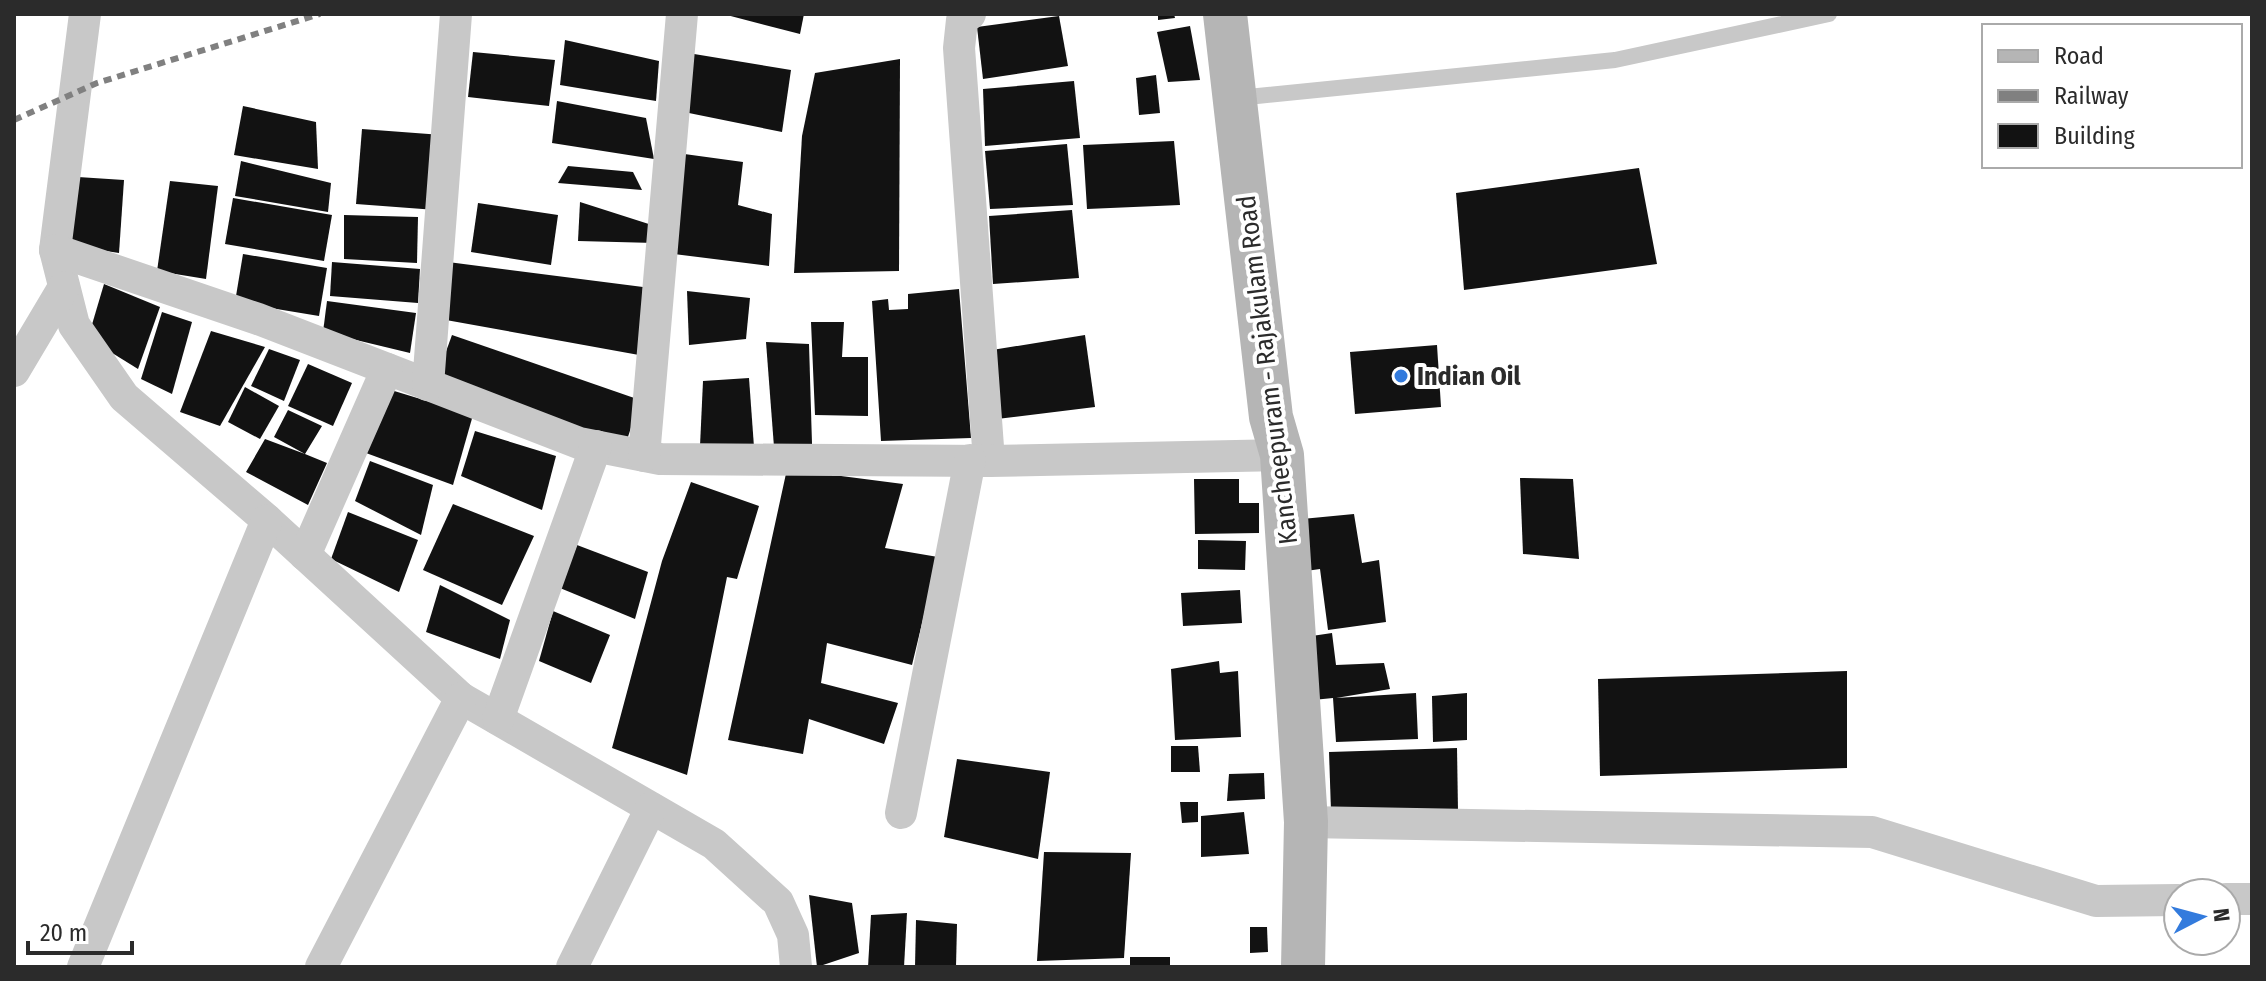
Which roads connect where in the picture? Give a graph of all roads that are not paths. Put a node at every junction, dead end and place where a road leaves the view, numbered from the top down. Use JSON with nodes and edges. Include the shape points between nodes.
{"nodes":[{"id":1,"x":85,"y":14,"type":"edge"},
{"id":2,"x":456,"y":14,"type":"edge"},
{"id":3,"x":682,"y":14,"type":"edge"},
{"id":4,"x":970,"y":14,"type":"edge"},
{"id":5,"x":1225,"y":14,"type":"edge"},
{"id":6,"x":1829,"y":14,"type":"edge"},
{"id":7,"x":1235,"y":99,"type":"junction"},
{"id":8,"x":55,"y":250,"type":"junction"},
{"id":9,"x":64,"y":287,"type":"junction"},
{"id":10,"x":387,"y":369,"type":"junction"},
{"id":11,"x":14,"y":371,"type":"edge"},
{"id":12,"x":428,"y":385,"type":"junction"},
{"id":13,"x":596,"y":446,"type":"junction"},
{"id":14,"x":1282,"y":455,"type":"junction"},
{"id":15,"x":644,"y":456,"type":"junction"},
{"id":16,"x":980,"y":460,"type":"junction"},
{"id":17,"x":267,"y":520,"type":"junction"},
{"id":18,"x":305,"y":555,"type":"junction"},
{"id":19,"x":461,"y":698,"type":"junction"},
{"id":20,"x":498,"y":719,"type":"junction"},
{"id":21,"x":651,"y":808,"type":"junction"},
{"id":22,"x":901,"y":813,"type":"dead end"},
{"id":23,"x":1306,"y":822,"type":"junction"},
{"id":24,"x":2162,"y":900,"type":"edge"},
{"id":25,"x":83,"y":967,"type":"edge"},
{"id":26,"x":321,"y":967,"type":"edge"},
{"id":27,"x":572,"y":967,"type":"edge"},
{"id":28,"x":796,"y":967,"type":"edge"},
{"id":29,"x":1303,"y":967,"type":"edge"}],
"edges":[{"from":1,"to":8,"type":"street"},
{"from":2,"to":12,"type":"street"},
{"from":3,"to":15,"type":"street"},
{"from":4,"to":16,"type":"street","via":[[962,20],[959,48]]},
{"from":5,"to":7,"type":"main road","name":"Kancheepuram - Rajakulam Road"},
{"from":6,"to":7,"type":"lane","via":[[1615,60]]},
{"from":7,"to":14,"type":"main road","name":"Kancheepuram - Rajakulam Road","via":[[1271,417]]},
{"from":8,"to":9,"type":"street"},
{"from":8,"to":10,"type":"street"},
{"from":9,"to":11,"type":"street"},
{"from":9,"to":17,"type":"street","via":[[74,325],[124,397]]},
{"from":10,"to":12,"type":"street"},
{"from":10,"to":18,"type":"street"},
{"from":12,"to":13,"type":"street"},
{"from":13,"to":15,"type":"street"},
{"from":13,"to":20,"type":"street"},
{"from":14,"to":16,"type":"street"},
{"from":14,"to":23,"type":"main road","name":"Kancheepuram - Rajakulam Road"},
{"from":15,"to":16,"type":"street"},
{"from":16,"to":22,"type":"street"},
{"from":17,"to":18,"type":"street"},
{"from":17,"to":25,"type":"street"},
{"from":18,"to":19,"type":"street"},
{"from":19,"to":20,"type":"street"},
{"from":19,"to":26,"type":"street"},
{"from":20,"to":21,"type":"street"},
{"from":21,"to":27,"type":"street"},
{"from":21,"to":28,"type":"street","via":[[714,844],[778,902],[793,935]]},
{"from":23,"to":24,"type":"street","via":[[1872,832],[2096,901]]},
{"from":23,"to":29,"type":"main road","name":"Kancheepuram - Rajakulam Road"}]}
